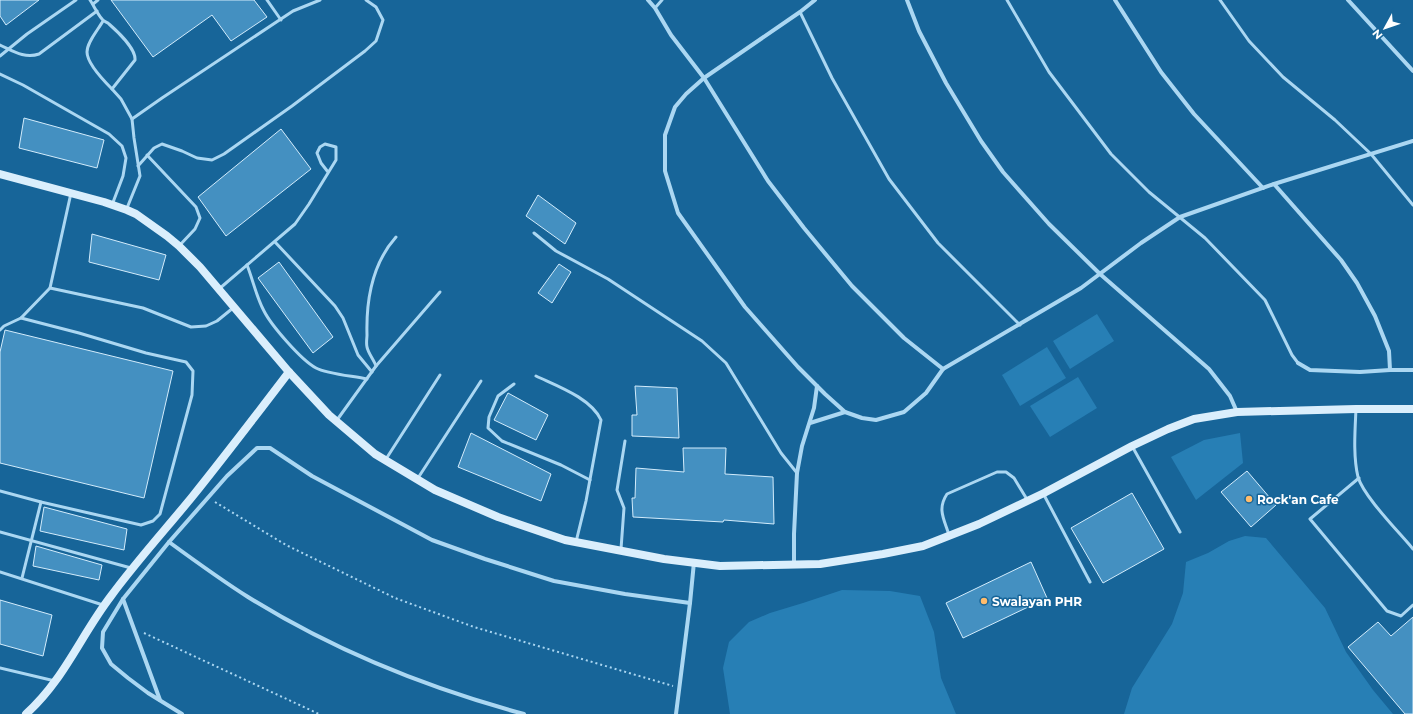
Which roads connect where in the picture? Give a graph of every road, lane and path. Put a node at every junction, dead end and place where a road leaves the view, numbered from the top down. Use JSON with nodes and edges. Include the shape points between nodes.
{"nodes":[{"id":1,"x":76,"y":0,"type":"edge"},
{"id":2,"x":90,"y":0,"type":"edge"},
{"id":3,"x":98,"y":0,"type":"edge"},
{"id":4,"x":267,"y":0,"type":"edge"},
{"id":5,"x":320,"y":0,"type":"edge"},
{"id":6,"x":366,"y":0,"type":"edge"},
{"id":7,"x":648,"y":0,"type":"edge"},
{"id":8,"x":662,"y":0,"type":"edge"},
{"id":9,"x":816,"y":0,"type":"edge"},
{"id":10,"x":908,"y":0,"type":"edge"},
{"id":11,"x":1007,"y":0,"type":"edge"},
{"id":12,"x":1115,"y":0,"type":"edge"},
{"id":13,"x":1220,"y":0,"type":"edge"},
{"id":14,"x":1348,"y":0,"type":"edge"},
{"id":15,"x":93,"y":4,"type":"junction"},
{"id":16,"x":655,"y":8,"type":"junction"},
{"id":17,"x":97,"y":11,"type":"junction"},
{"id":18,"x":800,"y":12,"type":"junction"},
{"id":19,"x":281,"y":20,"type":"junction"},
{"id":20,"x":103,"y":21,"type":"junction"},
{"id":21,"x":0,"y":45,"type":"edge"},
{"id":22,"x":8,"y":49,"type":"junction"},
{"id":23,"x":0,"y":56,"type":"edge"},
{"id":24,"x":1413,"y":71,"type":"edge"},
{"id":25,"x":0,"y":74,"type":"edge"},
{"id":26,"x":704,"y":78,"type":"junction"},
{"id":27,"x":112,"y":89,"type":"junction"},
{"id":28,"x":132,"y":119,"type":"junction"},
{"id":29,"x":1413,"y":140,"type":"edge"},
{"id":30,"x":1371,"y":154,"type":"junction"},
{"id":31,"x":147,"y":155,"type":"junction"},
{"id":32,"x":138,"y":166,"type":"junction"},
{"id":33,"x":328,"y":172,"type":"junction"},
{"id":34,"x":0,"y":174,"type":"edge"},
{"id":35,"x":1274,"y":184,"type":"junction"},
{"id":36,"x":1264,"y":188,"type":"junction"},
{"id":37,"x":71,"y":193,"type":"junction"},
{"id":38,"x":112,"y":205,"type":"junction"},
{"id":39,"x":1413,"y":205,"type":"edge"},
{"id":40,"x":127,"y":210,"type":"junction"},
{"id":41,"x":1180,"y":217,"type":"junction"},
{"id":42,"x":534,"y":233,"type":"dead end"},
{"id":43,"x":396,"y":237,"type":"dead end"},
{"id":44,"x":275,"y":242,"type":"junction"},
{"id":45,"x":179,"y":246,"type":"junction"},
{"id":46,"x":247,"y":265,"type":"junction"},
{"id":47,"x":1100,"y":274,"type":"junction"},
{"id":48,"x":50,"y":288,"type":"junction"},
{"id":49,"x":219,"y":289,"type":"junction"},
{"id":50,"x":440,"y":292,"type":"dead end"},
{"id":51,"x":234,"y":307,"type":"junction"},
{"id":52,"x":21,"y":318,"type":"junction"},
{"id":53,"x":1020,"y":325,"type":"junction"},
{"id":54,"x":0,"y":330,"type":"edge"},
{"id":55,"x":1298,"y":363,"type":"joint"},
{"id":56,"x":376,"y":366,"type":"junction"},
{"id":57,"x":942,"y":369,"type":"junction"},
{"id":58,"x":1390,"y":370,"type":"junction"},
{"id":59,"x":1413,"y":370,"type":"edge"},
{"id":60,"x":289,"y":372,"type":"junction"},
{"id":61,"x":372,"y":372,"type":"junction"},
{"id":62,"x":440,"y":375,"type":"dead end"},
{"id":63,"x":536,"y":376,"type":"dead end"},
{"id":64,"x":367,"y":379,"type":"junction"},
{"id":65,"x":481,"y":381,"type":"dead end"},
{"id":66,"x":514,"y":384,"type":"dead end"},
{"id":67,"x":817,"y":386,"type":"junction"},
{"id":68,"x":1356,"y":409,"type":"junction"},
{"id":69,"x":1413,"y":409,"type":"edge"},
{"id":70,"x":845,"y":412,"type":"junction"},
{"id":71,"x":1237,"y":412,"type":"junction"},
{"id":72,"x":336,"y":421,"type":"junction"},
{"id":73,"x":810,"y":422,"type":"junction"},
{"id":74,"x":625,"y":441,"type":"dead end"},
{"id":75,"x":1132,"y":446,"type":"junction"},
{"id":76,"x":385,"y":461,"type":"junction"},
{"id":77,"x":797,"y":473,"type":"junction"},
{"id":78,"x":1359,"y":478,"type":"junction"},
{"id":79,"x":418,"y":480,"type":"junction"},
{"id":80,"x":590,"y":480,"type":"junction"},
{"id":81,"x":0,"y":491,"type":"edge"},
{"id":82,"x":1044,"y":493,"type":"junction"},
{"id":83,"x":208,"y":497,"type":"junction"},
{"id":84,"x":1028,"y":501,"type":"junction"},
{"id":85,"x":41,"y":502,"type":"junction"},
{"id":86,"x":0,"y":532,"type":"edge"},
{"id":87,"x":1180,"y":532,"type":"dead end"},
{"id":88,"x":949,"y":535,"type":"junction"},
{"id":89,"x":31,"y":540,"type":"junction"},
{"id":90,"x":169,"y":542,"type":"junction"},
{"id":91,"x":576,"y":542,"type":"junction"},
{"id":92,"x":1413,"y":549,"type":"edge"},
{"id":93,"x":620,"y":551,"type":"junction"},
{"id":94,"x":694,"y":562,"type":"junction"},
{"id":95,"x":794,"y":565,"type":"junction"},
{"id":96,"x":132,"y":569,"type":"junction"},
{"id":97,"x":0,"y":572,"type":"edge"},
{"id":98,"x":22,"y":578,"type":"junction"},
{"id":99,"x":1090,"y":582,"type":"dead end"},
{"id":100,"x":123,"y":599,"type":"junction"},
{"id":101,"x":690,"y":603,"type":"junction"},
{"id":102,"x":104,"y":605,"type":"junction"},
{"id":103,"x":1413,"y":606,"type":"edge"},
{"id":104,"x":133,"y":628,"type":"junction"},
{"id":105,"x":0,"y":668,"type":"edge"},
{"id":106,"x":56,"y":681,"type":"junction"},
{"id":107,"x":679,"y":688,"type":"junction"},
{"id":108,"x":160,"y":701,"type":"junction"},
{"id":109,"x":26,"y":714,"type":"edge"},
{"id":110,"x":182,"y":714,"type":"edge"},
{"id":111,"x":319,"y":714,"type":"edge"},
{"id":112,"x":524,"y":714,"type":"edge"},
{"id":113,"x":676,"y":714,"type":"edge"}],
"edges":[{"from":1,"to":22,"type":"lane"},
{"from":2,"to":15,"type":"lane"},
{"from":3,"to":15,"type":"lane"},
{"from":4,"to":19,"type":"lane"},
{"from":5,"to":19,"type":"lane","via":[[293,11]]},
{"from":6,"to":31,"type":"lane","via":[[376,7],[383,20],[376,40],[292,106],[212,160],[197,158],[162,144]]},
{"from":7,"to":16,"type":"street"},
{"from":8,"to":16,"type":"lane"},
{"from":9,"to":18,"type":"street"},
{"from":10,"to":47,"type":"street","via":[[919,31],[981,141],[1003,172],[1048,224]]},
{"from":11,"to":41,"type":"lane","via":[[1050,72],[1111,154]]},
{"from":12,"to":36,"type":"street","via":[[1170,84],[1194,114]]},
{"from":13,"to":30,"type":"lane","via":[[1249,41],[1283,77]]},
{"from":14,"to":24,"type":"street"},
{"from":15,"to":17,"type":"lane"},
{"from":16,"to":26,"type":"street","via":[[671,35]]},
{"from":17,"to":20,"type":"lane"},
{"from":17,"to":22,"type":"lane","via":[[39,54],[27,56]]},
{"from":18,"to":26,"type":"street"},
{"from":18,"to":53,"type":"lane","via":[[832,78],[889,179],[938,243]]},
{"from":19,"to":28,"type":"lane"},
{"from":20,"to":27,"type":"lane","via":[[87,52],[89,60]]},
{"from":20,"to":27,"type":"lane","via":[[115,30],[133,50],[135,56],[135,60]]},
{"from":21,"to":22,"type":"lane"},
{"from":22,"to":23,"type":"lane"},
{"from":25,"to":38,"type":"lane","via":[[109,134],[122,146],[126,158],[123,176]]},
{"from":26,"to":57,"type":"street","via":[[768,182],[804,228],[852,286],[904,338]]},
{"from":26,"to":67,"type":"street","via":[[675,108],[665,135],[665,171],[678,213],[745,307]]},
{"from":27,"to":28,"type":"lane"},
{"from":28,"to":32,"type":"lane"},
{"from":29,"to":30,"type":"street"},
{"from":30,"to":35,"type":"street"},
{"from":30,"to":39,"type":"lane"},
{"from":31,"to":32,"type":"lane"},
{"from":31,"to":45,"type":"lane","via":[[196,207],[200,218],[195,229]]},
{"from":32,"to":40,"type":"lane","via":[[140,176]]},
{"from":33,"to":33,"type":"lane","via":[[336,160],[336,147],[325,144],[317,153]]},
{"from":33,"to":44,"type":"lane","via":[[295,224]]},
{"from":34,"to":37,"type":"street"},
{"from":35,"to":36,"type":"street"},
{"from":35,"to":58,"type":"street","via":[[1341,260],[1357,283],[1375,316],[1389,350]]},
{"from":36,"to":41,"type":"street"},
{"from":37,"to":38,"type":"street"},
{"from":37,"to":48,"type":"lane"},
{"from":38,"to":40,"type":"street"},
{"from":40,"to":45,"type":"street"},
{"from":41,"to":47,"type":"street"},
{"from":41,"to":55,"type":"lane","via":[[1205,238],[1265,300]]},
{"from":42,"to":77,"type":"lane","via":[[556,251],[608,279],[702,341],[726,363],[781,453]]},
{"from":43,"to":56,"type":"lane","via":[[387,248],[369,293],[366,317],[367,347]]},
{"from":44,"to":46,"type":"lane"},
{"from":44,"to":61,"type":"lane","via":[[335,306],[343,318],[358,354]]},
{"from":45,"to":49,"type":"street"},
{"from":46,"to":49,"type":"lane"},
{"from":46,"to":64,"type":"lane","via":[[264,311],[291,346],[316,368]]},
{"from":47,"to":53,"type":"street"},
{"from":47,"to":71,"type":"street","via":[[1209,369],[1230,396]]},
{"from":48,"to":51,"type":"lane","via":[[143,308],[191,327],[206,326],[217,321]]},
{"from":48,"to":52,"type":"lane"},
{"from":49,"to":51,"type":"street"},
{"from":50,"to":56,"type":"lane"},
{"from":51,"to":60,"type":"street"},
{"from":52,"to":54,"type":"lane"},
{"from":52,"to":85,"type":"lane","via":[[186,362],[193,371],[192,395],[160,514],[153,521],[141,525]]},
{"from":53,"to":57,"type":"street"},
{"from":55,"to":58,"type":"street","via":[[1310,370]]},
{"from":56,"to":61,"type":"lane"},
{"from":57,"to":70,"type":"street","via":[[926,393],[904,412],[876,420]]},
{"from":58,"to":59,"type":"street"},
{"from":60,"to":72,"type":"street"},
{"from":60,"to":96,"type":"street"},
{"from":61,"to":64,"type":"lane"},
{"from":62,"to":76,"type":"lane"},
{"from":63,"to":80,"type":"lane","via":[[585,401],[598,412],[601,420]]},
{"from":64,"to":72,"type":"lane"},
{"from":65,"to":79,"type":"lane"},
{"from":66,"to":80,"type":"lane","via":[[498,396],[489,417],[488,428],[502,441]]},
{"from":67,"to":70,"type":"street"},
{"from":67,"to":73,"type":"street"},
{"from":68,"to":69,"type":"street"},
{"from":68,"to":71,"type":"street"},
{"from":68,"to":78,"type":"lane"},
{"from":70,"to":73,"type":"street"},
{"from":71,"to":75,"type":"street","via":[[1194,419]]},
{"from":72,"to":76,"type":"street"},
{"from":73,"to":77,"type":"street"},
{"from":74,"to":93,"type":"lane","via":[[617,490],[624,508]]},
{"from":75,"to":82,"type":"street"},
{"from":75,"to":87,"type":"lane"},
{"from":76,"to":79,"type":"street"},
{"from":77,"to":95,"type":"street"},
{"from":78,"to":92,"type":"lane","via":[[1368,496]]},
{"from":78,"to":103,"type":"lane","via":[[1310,519],[1387,611],[1401,616]]},
{"from":79,"to":91,"type":"street","via":[[498,517]]},
{"from":80,"to":91,"type":"lane"},
{"from":81,"to":85,"type":"lane"},
{"from":82,"to":84,"type":"street"},
{"from":82,"to":99,"type":"lane"},
{"from":83,"to":90,"type":"street"},
{"from":83,"to":101,"type":"street","via":[[256,448],[270,448],[312,476],[432,540],[554,581]]},
{"from":83,"to":107,"type":"path","via":[[286,545],[395,598],[474,627]]},
{"from":84,"to":88,"type":"street"},
{"from":84,"to":88,"type":"lane","via":[[1014,478],[1006,472],[997,472],[947,494],[942,502],[941,512]]},
{"from":85,"to":89,"type":"lane"},
{"from":86,"to":89,"type":"lane"},
{"from":88,"to":95,"type":"street","via":[[923,546],[883,554],[820,564]]},
{"from":89,"to":96,"type":"lane"},
{"from":89,"to":98,"type":"lane"},
{"from":90,"to":100,"type":"street"},
{"from":90,"to":112,"type":"street","via":[[249,598],[331,643],[414,679]]},
{"from":91,"to":93,"type":"street"},
{"from":93,"to":94,"type":"street"},
{"from":94,"to":95,"type":"street","via":[[720,566]]},
{"from":94,"to":101,"type":"street"},
{"from":96,"to":102,"type":"street"},
{"from":97,"to":98,"type":"lane"},
{"from":98,"to":102,"type":"lane"},
{"from":100,"to":104,"type":"street"},
{"from":100,"to":108,"type":"street","via":[[103,632],[102,648],[111,664]]},
{"from":101,"to":107,"type":"street"},
{"from":102,"to":106,"type":"street"},
{"from":104,"to":108,"type":"street"},
{"from":104,"to":111,"type":"path"},
{"from":105,"to":106,"type":"lane"},
{"from":106,"to":109,"type":"street"},
{"from":107,"to":113,"type":"street"},
{"from":108,"to":110,"type":"street"}]}
